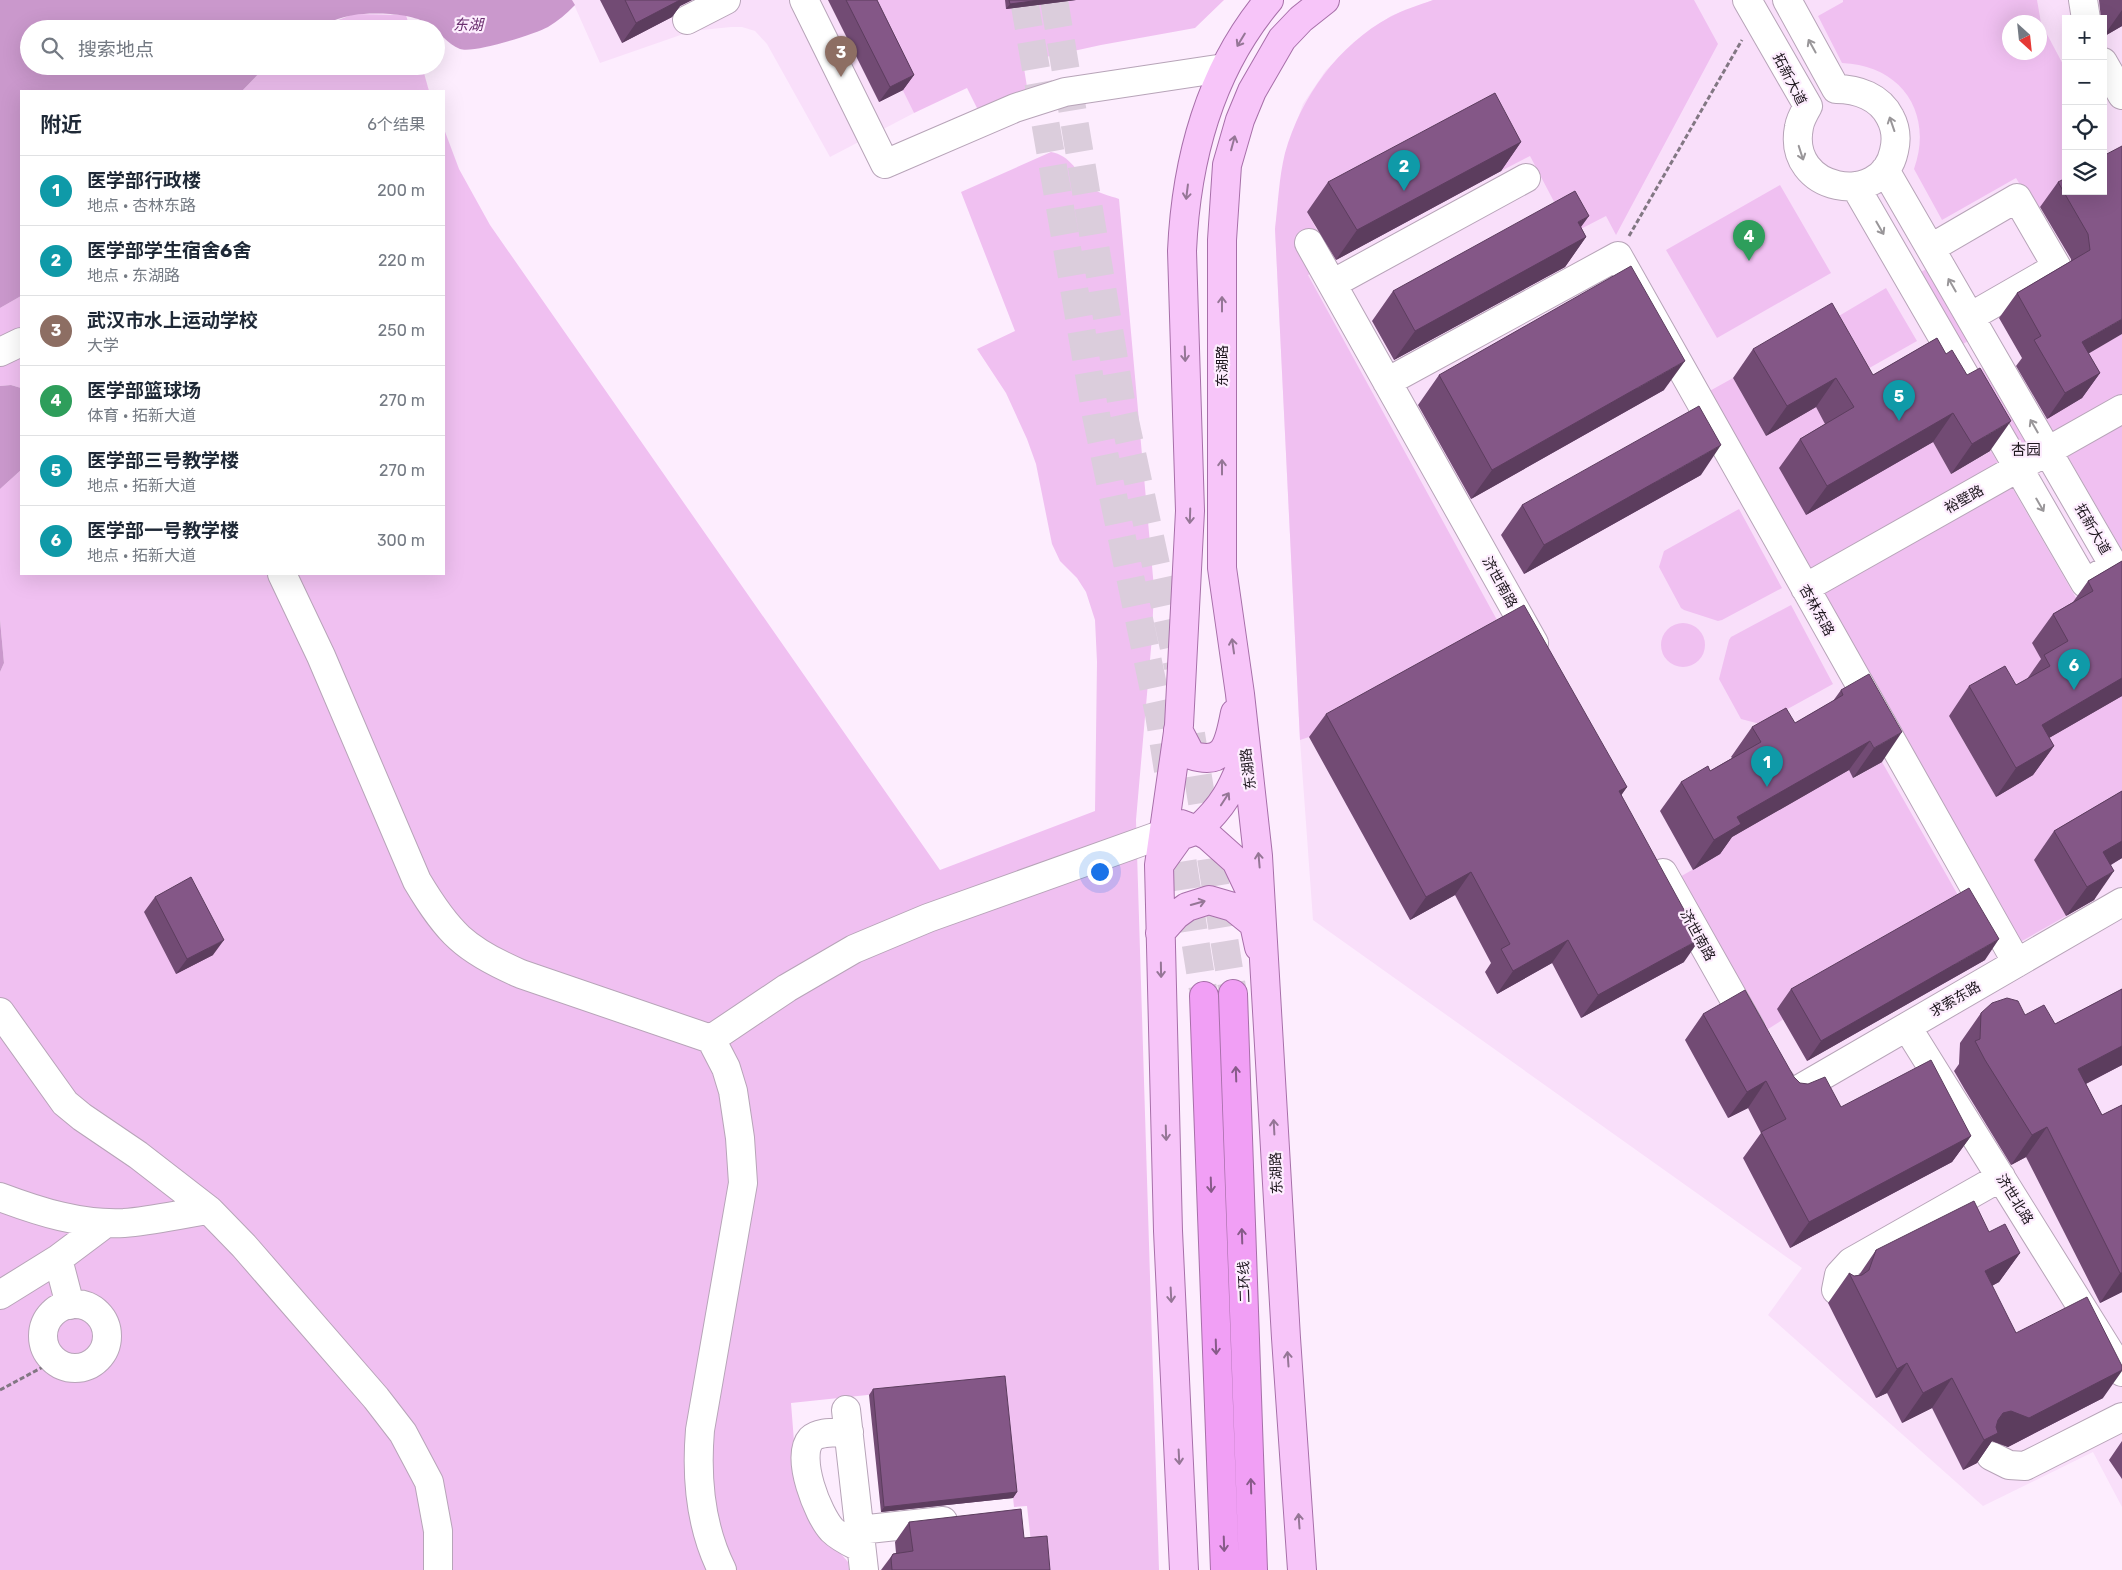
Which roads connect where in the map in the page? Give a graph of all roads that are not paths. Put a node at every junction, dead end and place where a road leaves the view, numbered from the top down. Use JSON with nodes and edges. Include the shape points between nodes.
{"nodes":[{"id":1,"x":726,"y":0,"type":"edge"},
{"id":2,"x":804,"y":0,"type":"edge"},
{"id":3,"x":1269,"y":0,"type":"edge"},
{"id":4,"x":1325,"y":0,"type":"edge"},
{"id":5,"x":1787,"y":0,"type":"edge"},
{"id":6,"x":2083,"y":0,"type":"edge"},
{"id":7,"x":1751,"y":8,"type":"edge"},
{"id":8,"x":2085,"y":15,"type":"edge"},
{"id":9,"x":687,"y":20,"type":"dead end"},
{"id":10,"x":1224,"y":68,"type":"junction"},
{"id":11,"x":1885,"y":170,"type":"junction"},
{"id":12,"x":1526,"y":178,"type":"dead end"},
{"id":13,"x":1855,"y":186,"type":"junction"},
{"id":14,"x":1309,"y":243,"type":"dead end"},
{"id":15,"x":1931,"y":248,"type":"junction"},
{"id":16,"x":1332,"y":284,"type":"junction"},
{"id":17,"x":1970,"y":317,"type":"junction"},
{"id":18,"x":20,"y":342,"type":"edge"},
{"id":19,"x":1988,"y":347,"type":"junction"},
{"id":20,"x":0,"y":352,"type":"edge"},
{"id":21,"x":1958,"y":364,"type":"junction"},
{"id":22,"x":1387,"y":382,"type":"junction"},
{"id":23,"x":2122,"y":409,"type":"edge"},
{"id":24,"x":2048,"y":452,"type":"junction"},
{"id":25,"x":2019,"y":469,"type":"junction"},
{"id":26,"x":282,"y":575,"type":"edge"},
{"id":27,"x":1805,"y":588,"type":"junction"},
{"id":28,"x":1544,"y":661,"type":"edge"},
{"id":29,"x":1240,"y":694,"type":"junction"},
{"id":30,"x":1178,"y":730,"type":"junction"},
{"id":31,"x":1246,"y":755,"type":"junction"},
{"id":32,"x":1168,"y":805,"type":"junction"},
{"id":33,"x":1197,"y":830,"type":"junction"},
{"id":34,"x":1163,"y":834,"type":"junction"},
{"id":35,"x":1652,"y":852,"type":"edge"},
{"id":36,"x":1159,"y":865,"type":"junction"},
{"id":37,"x":2122,"y":902,"type":"edge"},
{"id":38,"x":1263,"y":918,"type":"junction"},
{"id":39,"x":1160,"y":933,"type":"junction"},
{"id":40,"x":2017,"y":963,"type":"junction"},
{"id":41,"x":1266,"y":980,"type":"junction"},
{"id":42,"x":1233,"y":994,"type":"tunnel mouth"},
{"id":43,"x":1204,"y":996,"type":"tunnel mouth"},
{"id":44,"x":0,"y":1012,"type":"edge"},
{"id":45,"x":1907,"y":1027,"type":"junction"},
{"id":46,"x":711,"y":1039,"type":"junction"},
{"id":47,"x":1789,"y":1095,"type":"joint"},
{"id":48,"x":2001,"y":1177,"type":"junction"},
{"id":49,"x":0,"y":1197,"type":"edge"},
{"id":50,"x":209,"y":1210,"type":"junction"},
{"id":51,"x":106,"y":1223,"type":"junction"},
{"id":52,"x":58,"y":1259,"type":"junction"},
{"id":53,"x":1836,"y":1290,"type":"dead end"},
{"id":54,"x":0,"y":1295,"type":"edge"},
{"id":55,"x":70,"y":1305,"type":"junction"},
{"id":56,"x":2122,"y":1372,"type":"edge"},
{"id":57,"x":2122,"y":1417,"type":"edge"},
{"id":58,"x":1991,"y":1456,"type":"edge"},
{"id":59,"x":967,"y":1519,"type":"edge"},
{"id":60,"x":862,"y":1550,"type":"edge"},
{"id":61,"x":438,"y":1570,"type":"edge"},
{"id":62,"x":722,"y":1570,"type":"edge"},
{"id":63,"x":1184,"y":1570,"type":"edge"},
{"id":64,"x":1225,"y":1570,"type":"edge"},
{"id":65,"x":1253,"y":1570,"type":"edge"},
{"id":66,"x":1302,"y":1570,"type":"edge"}],
"edges":[{"from":1,"to":9,"type":"street"},
{"from":2,"to":10,"type":"street","via":[[885,164],[1015,108],[1065,92]]},
{"from":3,"to":10,"type":"main road","one_way":true,"via":[[1254,18]]},
{"from":29,"to":4,"type":"main road","name":"东湖路","one_way":true,"via":[[1222,568],[1222,240],[1227,165],[1240,120],[1267,62],[1282,39]]},
{"from":11,"to":5,"type":"street","one_way":true,"via":[[1894,153],[1896,138],[1886,111],[1869,96],[1836,89]]},
{"from":6,"to":8,"type":"street"},
{"from":7,"to":13,"type":"street","name":"拓新大道","one_way":true,"via":[[1808,106],[1799,125],[1798,142],[1806,166],[1825,182]]},
{"from":10,"to":30,"type":"main road","one_way":true,"via":[[1196,150],[1183,225],[1190,510]]},
{"from":11,"to":13,"type":"street"},
{"from":11,"to":15,"type":"street","name":"拓新大道"},
{"from":12,"to":16,"type":"street"},
{"from":13,"to":21,"type":"street","name":"拓新大道","one_way":true},
{"from":14,"to":16,"type":"street","name":"济世南路"},
{"from":17,"to":15,"type":"street","name":"拓新大道","one_way":true},
{"from":15,"to":17,"type":"street","via":[[2017,198],[2057,267]]},
{"from":16,"to":22,"type":"street","name":"济世南路"},
{"from":17,"to":19,"type":"street","name":"拓新大道"},
{"from":18,"to":20,"type":"street"},
{"from":19,"to":21,"type":"street"},
{"from":24,"to":19,"type":"street","name":"拓新大道","one_way":true},
{"from":21,"to":25,"type":"street","name":"拓新大道"},
{"from":22,"to":27,"type":"street","name":"杏林东路","via":[[1618,256]]},
{"from":22,"to":28,"type":"street","name":"济世南路"},
{"from":23,"to":24,"type":"street","name":"裕壁路"},
{"from":24,"to":25,"type":"street","name":"裕壁路"},
{"from":25,"to":24,"type":"street","name":"拓新大道","one_way":true,"via":[[2085,583],[2114,566]]},
{"from":25,"to":27,"type":"street","name":"裕壁路"},
{"from":26,"to":46,"type":"street","via":[[321,656],[417,881],[434,910],[451,930],[471,949],[521,974]]},
{"from":27,"to":40,"type":"street","name":"杏林东路"},
{"from":29,"to":30,"type":"main road","via":[[1228,747],[1217,756],[1204,759],[1191,755]]},
{"from":29,"to":31,"type":"main road","name":"东湖路"},
{"from":30,"to":32,"type":"main road"},
{"from":33,"to":31,"type":"main road","one_way":true,"via":[[1220,807],[1233,787]]},
{"from":38,"to":31,"type":"main road","name":"东湖路","one_way":true},
{"from":32,"to":33,"type":"main road","via":[[1179,823]]},
{"from":32,"to":34,"type":"main road"},
{"from":33,"to":36,"type":"main road","via":[[1180,836]]},
{"from":33,"to":38,"type":"main road","via":[[1236,861]]},
{"from":34,"to":36,"type":"main road"},
{"from":34,"to":46,"type":"street","via":[[928,918],[854,949],[795,982]]},
{"from":35,"to":47,"type":"street","name":"济世南路"},
{"from":36,"to":39,"type":"main road"},
{"from":37,"to":40,"type":"street","name":"求索东路"},
{"from":38,"to":41,"type":"main road","name":"东湖路"},
{"from":39,"to":41,"type":"main road","one_way":true,"via":[[1187,906],[1209,900],[1233,907],[1254,924]]},
{"from":39,"to":63,"type":"main road","one_way":true,"via":[[1168,1231]]},
{"from":40,"to":45,"type":"street","name":"求索东路"},
{"from":66,"to":41,"type":"main road","name":"东湖路","one_way":true},
{"from":65,"to":42,"type":"highway","name":"二环线","one_way":true},
{"from":43,"to":64,"type":"highway","one_way":true},
{"from":44,"to":50,"type":"street","via":[[65,1103]]},
{"from":45,"to":47,"type":"street","name":"求索东路"},
{"from":45,"to":48,"type":"street","name":"济世北路"},
{"from":46,"to":62,"type":"street","via":[[726,1068],[733,1091],[743,1183],[700,1430],[698,1461],[701,1504]]},
{"from":48,"to":53,"type":"street","via":[[1851,1262],[1839,1275]]},
{"from":48,"to":56,"type":"street","name":"济世北路"},
{"from":49,"to":51,"type":"street","via":[[33,1210]]},
{"from":50,"to":51,"type":"street"},
{"from":50,"to":61,"type":"street","via":[[370,1390],[403,1433],[422,1468],[433,1500],[438,1530]]},
{"from":51,"to":52,"type":"street"},
{"from":52,"to":54,"type":"street"},
{"from":52,"to":55,"type":"street"},
{"from":55,"to":55,"type":"street","via":[[48,1318],[43,1328],[44,1349],[54,1361],[68,1368],[88,1366],[103,1351],[106,1329],[95,1311],[85,1306]]},
{"from":57,"to":58,"type":"street","via":[[2026,1466],[2009,1465]]},
{"from":59,"to":60,"type":"street"},
{"from":60,"to":60,"type":"street","via":[[837,1535],[825,1521],[814,1498],[808,1474],[807,1448],[811,1439],[847,1421]]}]}
